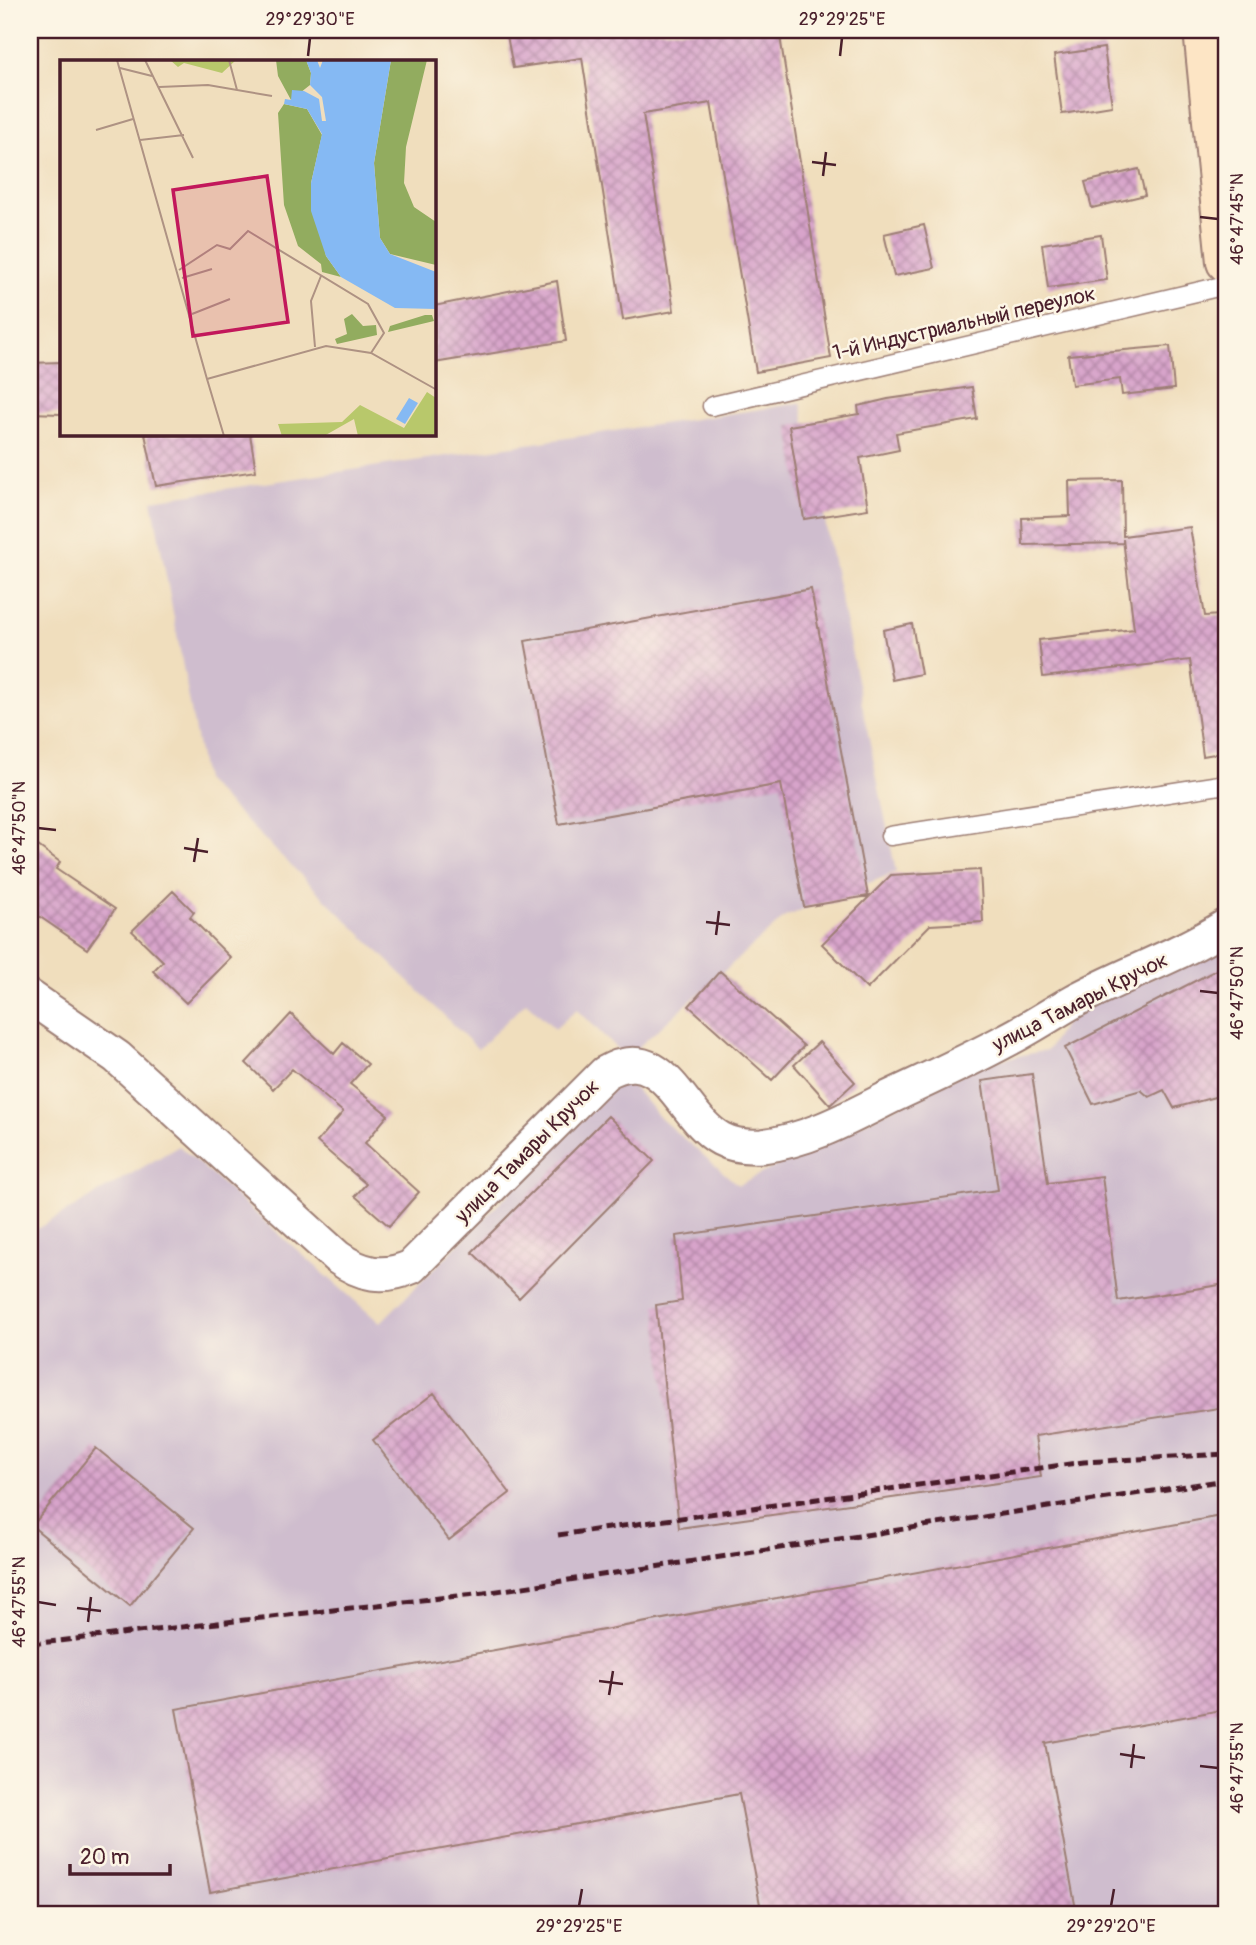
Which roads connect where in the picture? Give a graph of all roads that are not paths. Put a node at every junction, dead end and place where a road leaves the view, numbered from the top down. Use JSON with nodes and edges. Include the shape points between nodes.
{"nodes":[{"id":1,"x":1203,"y":30,"type":"edge"},
{"id":2,"x":1226,"y":262,"type":"edge"},
{"id":3,"x":1226,"y":285,"type":"edge"},
{"id":4,"x":712,"y":406,"type":"dead end"},
{"id":5,"x":1226,"y":784,"type":"edge"},
{"id":6,"x":890,"y":836,"type":"dead end"},
{"id":7,"x":1226,"y":926,"type":"edge"},
{"id":8,"x":30,"y":997,"type":"edge"}],
"edges":[{"from":1,"to":2,"type":"main road"},
{"from":3,"to":4,"type":"lane","name":"1-й Индустриальный переулок"},
{"from":5,"to":6,"type":"lane"},
{"from":7,"to":8,"type":"street","name":"улица Тамары Кручок","via":[[1076,1000],[1005,1041],[845,1119],[783,1142],[740,1146],[720,1139],[660,1073],[645,1067],[616,1066],[411,1267],[384,1275],[353,1269],[337,1257],[117,1057]]}]}
